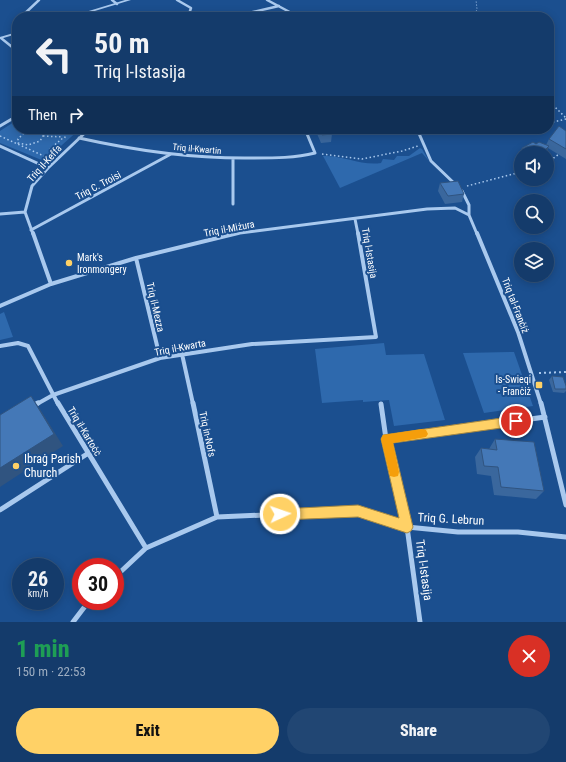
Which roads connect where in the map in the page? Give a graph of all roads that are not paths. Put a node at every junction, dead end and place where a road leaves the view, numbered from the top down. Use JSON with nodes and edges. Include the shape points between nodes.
{"nodes":[{"id":1,"x":39,"y":0,"type":"edge"},
{"id":2,"x":112,"y":0,"type":"edge"},
{"id":3,"x":129,"y":0,"type":"edge"},
{"id":4,"x":177,"y":0,"type":"edge"},
{"id":5,"x":267,"y":0,"type":"edge"},
{"id":6,"x":117,"y":4,"type":"junction"},
{"id":7,"x":279,"y":6,"type":"junction"},
{"id":8,"x":26,"y":12,"type":"edge"},
{"id":9,"x":89,"y":12,"type":"edge"},
{"id":10,"x":190,"y":12,"type":"edge"},
{"id":11,"x":253,"y":12,"type":"edge"},
{"id":12,"x":290,"y":12,"type":"edge"},
{"id":13,"x":12,"y":35,"type":"edge"},
{"id":14,"x":1,"y":38,"type":"edge"},
{"id":15,"x":12,"y":48,"type":"edge"},
{"id":16,"x":12,"y":119,"type":"edge"},
{"id":17,"x":2,"y":120,"type":"dead end"},
{"id":18,"x":6,"y":122,"type":"junction"},
{"id":19,"x":0,"y":126,"type":"edge"},
{"id":20,"x":83,"y":134,"type":"edge"},
{"id":21,"x":307,"y":134,"type":"edge"},
{"id":22,"x":420,"y":134,"type":"edge"},
{"id":23,"x":79,"y":138,"type":"junction"},
{"id":24,"x":0,"y":146,"type":"edge"},
{"id":25,"x":172,"y":154,"type":"junction"},
{"id":26,"x":233,"y":159,"type":"junction"},
{"id":27,"x":48,"y":168,"type":"junction"},
{"id":28,"x":233,"y":204,"type":"dead end"},
{"id":29,"x":25,"y":212,"type":"junction"},
{"id":30,"x":0,"y":214,"type":"edge"},
{"id":31,"x":469,"y":214,"type":"junction"},
{"id":32,"x":355,"y":219,"type":"junction"},
{"id":33,"x":31,"y":230,"type":"junction"},
{"id":34,"x":136,"y":258,"type":"junction"},
{"id":35,"x":51,"y":284,"type":"junction"},
{"id":36,"x":0,"y":306,"type":"edge"},
{"id":37,"x":376,"y":337,"type":"joint"},
{"id":38,"x":0,"y":346,"type":"edge"},
{"id":39,"x":182,"y":354,"type":"junction"},
{"id":40,"x":160,"y":358,"type":"junction"},
{"id":41,"x":53,"y":395,"type":"junction"},
{"id":42,"x":381,"y":404,"type":"dead end"},
{"id":43,"x":27,"y":409,"type":"edge"},
{"id":44,"x":545,"y":417,"type":"junction"},
{"id":45,"x":386,"y":439,"type":"junction"},
{"id":46,"x":87,"y":454,"type":"junction"},
{"id":47,"x":566,"y":505,"type":"edge"},
{"id":48,"x":0,"y":510,"type":"edge"},
{"id":49,"x":218,"y":517,"type":"junction"},
{"id":50,"x":407,"y":527,"type":"junction"},
{"id":51,"x":566,"y":537,"type":"edge"},
{"id":52,"x":146,"y":548,"type":"junction"},
{"id":53,"x":124,"y":569,"type":"edge"},
{"id":54,"x":82,"y":610,"type":"edge"},
{"id":55,"x":73,"y":622,"type":"edge"},
{"id":56,"x":420,"y":622,"type":"edge"}],
"edges":[{"from":1,"to":8,"type":"street"},
{"from":2,"to":6,"type":"street"},
{"from":3,"to":6,"type":"street"},
{"from":4,"to":10,"type":"street","via":[[191,8]]},
{"from":5,"to":7,"type":"street"},
{"from":6,"to":9,"type":"street"},
{"from":7,"to":11,"type":"street"},
{"from":7,"to":12,"type":"street"},
{"from":13,"to":14,"type":"street"},
{"from":14,"to":15,"type":"street"},
{"from":16,"to":18,"type":"street"},
{"from":17,"to":18,"type":"street"},
{"from":18,"to":19,"type":"street"},
{"from":20,"to":23,"type":"street","name":"Triq il-Keffa"},
{"from":21,"to":26,"type":"street","name":"Triq il-Kwartin","via":[[315,153],[302,157]]},
{"from":22,"to":31,"type":"street","name":"Triq tal-Franċiż","via":[[431,161],[461,188],[469,205]]},
{"from":23,"to":25,"type":"street","name":"Triq il-Kwartin","via":[[122,148]]},
{"from":23,"to":27,"type":"street","name":"Triq il-Keffa"},
{"from":24,"to":27,"type":"street"},
{"from":25,"to":26,"type":"street","name":"Triq il-Kwartin"},
{"from":25,"to":33,"type":"street","name":"Triq C. Troisi"},
{"from":26,"to":28,"type":"street"},
{"from":27,"to":29,"type":"street","name":"Triq il-Keffa","via":[[32,186]]},
{"from":29,"to":30,"type":"street"},
{"from":29,"to":33,"type":"street"},
{"from":31,"to":32,"type":"street","name":"Triq il-Miżura","via":[[455,208]]},
{"from":31,"to":44,"type":"street","name":"Triq tal-Franċiż","via":[[506,301],[532,372]]},
{"from":32,"to":34,"type":"street","name":"Triq il-Miżura","via":[[233,234]]},
{"from":32,"to":37,"type":"street","name":"Triq l-Istasija"},
{"from":33,"to":35,"type":"street"},
{"from":34,"to":35,"type":"street","name":"Triq il-Miżura"},
{"from":34,"to":40,"type":"street","name":"Triq il-Mezza"},
{"from":35,"to":36,"type":"street","name":"Triq il-Miżura"},
{"from":37,"to":39,"type":"street","name":"Triq il-Kwarta","via":[[252,344]]},
{"from":38,"to":41,"type":"street","name":"Triq il-Kartoċċ","via":[[24,343],[28,346]]},
{"from":39,"to":40,"type":"street","name":"Triq il-Kwarta"},
{"from":39,"to":49,"type":"street","name":"Triq in-Nofs"},
{"from":40,"to":41,"type":"street","name":"Triq il-Kwarta"},
{"from":41,"to":43,"type":"street","name":"Triq il-Kwarta"},
{"from":41,"to":46,"type":"street","name":"Triq il-Kartoċċ"},
{"from":42,"to":45,"type":"street","name":"Triq l-Istasija"},
{"from":44,"to":45,"type":"street"},
{"from":44,"to":47,"type":"street","name":"Triq tal-Franċiż"},
{"from":45,"to":50,"type":"street","name":"Triq l-Istasija"},
{"from":46,"to":48,"type":"street"},
{"from":46,"to":52,"type":"street","name":"Triq il-Kartoċċ"},
{"from":49,"to":50,"type":"street","name":"Triq G. Lebrun","via":[[358,511]]},
{"from":49,"to":52,"type":"street","name":"Triq G. Lebrun"},
{"from":50,"to":51,"type":"street","name":"Triq G. Lebrun"},
{"from":50,"to":56,"type":"street","name":"Triq l-Istasija"},
{"from":52,"to":53,"type":"street","name":"Triq G. Lebrun"},
{"from":54,"to":55,"type":"street"}]}
